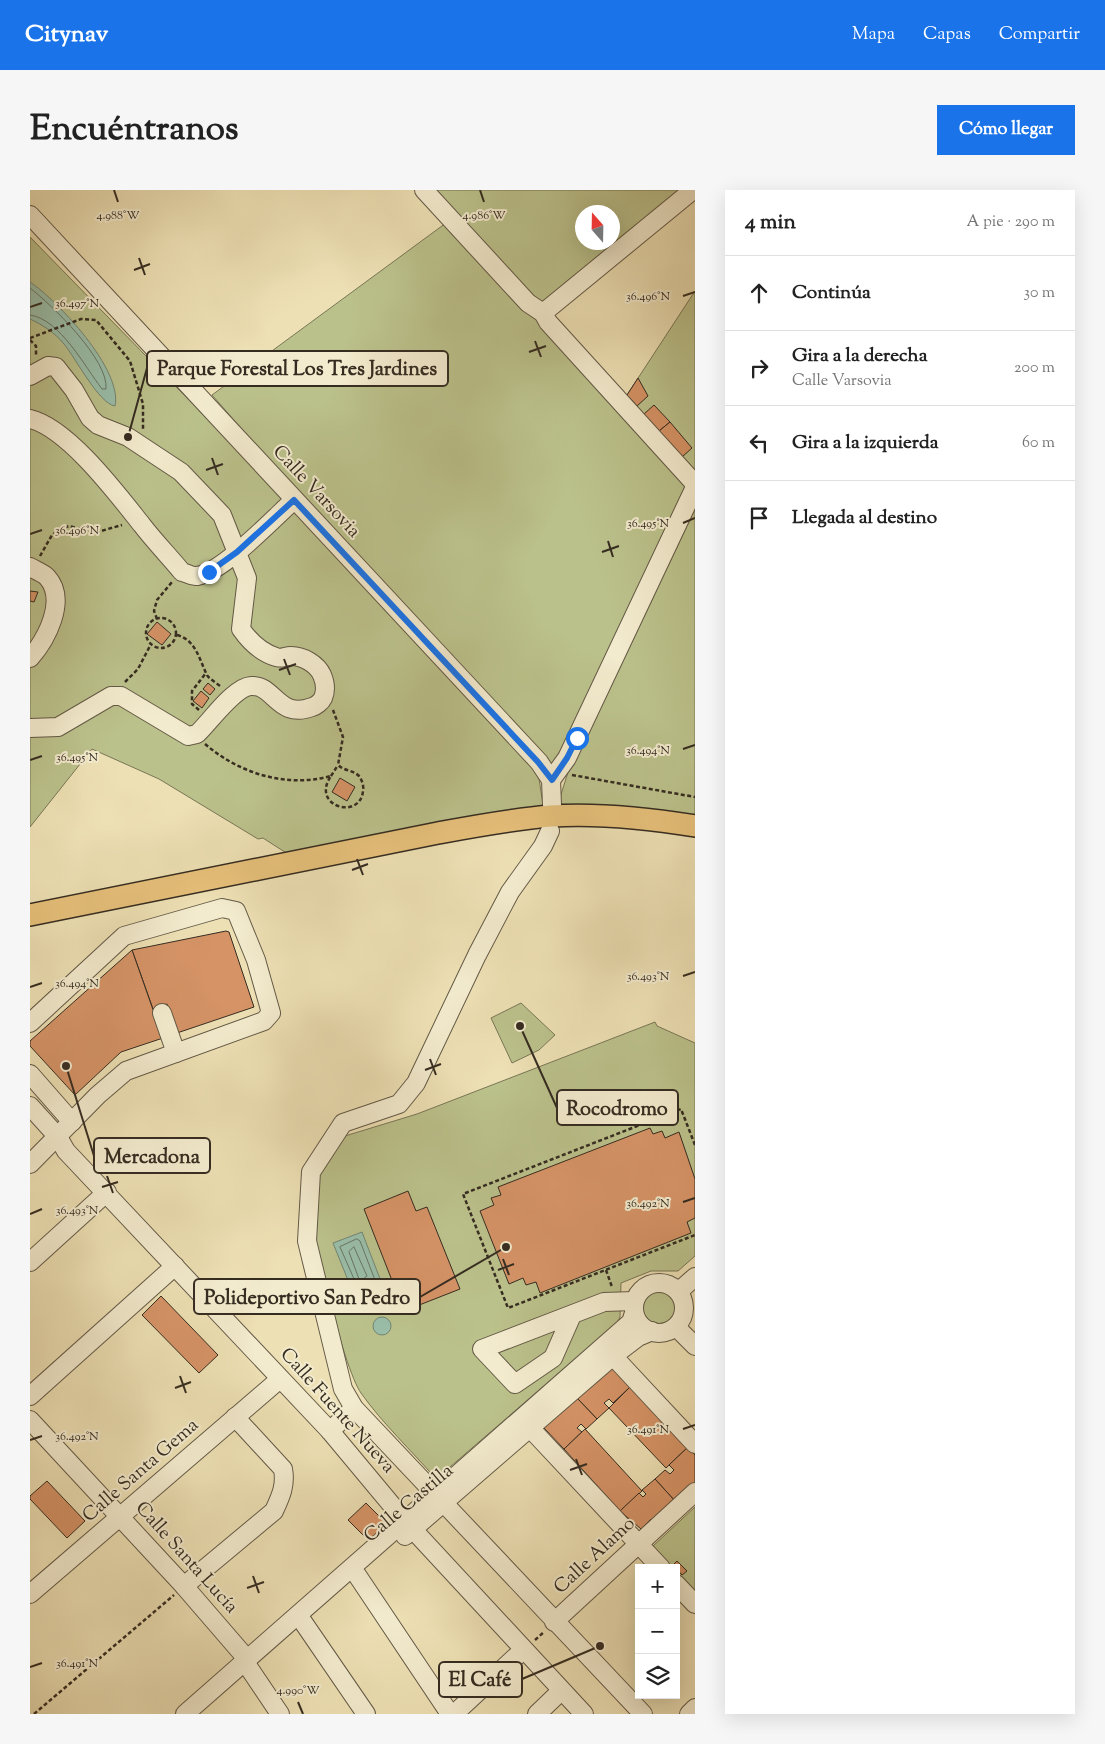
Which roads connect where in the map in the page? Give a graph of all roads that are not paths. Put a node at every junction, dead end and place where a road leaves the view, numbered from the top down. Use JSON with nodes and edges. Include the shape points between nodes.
{"nodes":[{"id":1,"x":424,"y":190,"type":"edge"},
{"id":2,"x":693,"y":190,"type":"edge"},
{"id":3,"x":30,"y":215,"type":"edge"},
{"id":4,"x":543,"y":313,"type":"junction"},
{"id":5,"x":31,"y":369,"type":"edge"},
{"id":6,"x":30,"y":419,"type":"edge"},
{"id":7,"x":695,"y":485,"type":"edge"},
{"id":8,"x":294,"y":500,"type":"junction"},
{"id":9,"x":237,"y":552,"type":"junction"},
{"id":10,"x":34,"y":570,"type":"edge"},
{"id":11,"x":30,"y":658,"type":"edge"},
{"id":12,"x":30,"y":728,"type":"edge"},
{"id":13,"x":555,"y":776,"type":"junction"},
{"id":14,"x":552,"y":805,"type":"dead end"},
{"id":15,"x":695,"y":826,"type":"edge"},
{"id":16,"x":550,"y":831,"type":"dead end"},
{"id":17,"x":30,"y":915,"type":"edge"},
{"id":18,"x":162,"y":1013,"type":"dead end"},
{"id":19,"x":30,"y":1022,"type":"edge"},
{"id":20,"x":176,"y":1053,"type":"junction"},
{"id":21,"x":30,"y":1074,"type":"edge"},
{"id":22,"x":30,"y":1106,"type":"edge"},
{"id":23,"x":72,"y":1122,"type":"junction"},
{"id":24,"x":58,"y":1137,"type":"junction"},
{"id":25,"x":30,"y":1164,"type":"edge"},
{"id":26,"x":106,"y":1192,"type":"junction"},
{"id":27,"x":30,"y":1262,"type":"edge"},
{"id":28,"x":175,"y":1266,"type":"junction"},
{"id":29,"x":695,"y":1277,"type":"edge"},
{"id":30,"x":679,"y":1291,"type":"junction"},
{"id":31,"x":634,"y":1307,"type":"junction"},
{"id":32,"x":572,"y":1315,"type":"junction"},
{"id":33,"x":676,"y":1327,"type":"junction"},
{"id":34,"x":652,"y":1332,"type":"junction"},
{"id":35,"x":695,"y":1346,"type":"edge"},
{"id":36,"x":613,"y":1356,"type":"junction"},
{"id":37,"x":280,"y":1379,"type":"junction"},
{"id":38,"x":30,"y":1396,"type":"edge"},
{"id":39,"x":354,"y":1408,"type":"junction"},
{"id":40,"x":235,"y":1417,"type":"junction"},
{"id":41,"x":30,"y":1420,"type":"edge"},
{"id":42,"x":530,"y":1428,"type":"junction"},
{"id":43,"x":330,"y":1431,"type":"junction"},
{"id":44,"x":695,"y":1444,"type":"edge"},
{"id":45,"x":695,"y":1492,"type":"edge"},
{"id":46,"x":439,"y":1499,"type":"junction"},
{"id":47,"x":121,"y":1517,"type":"junction"},
{"id":48,"x":410,"y":1526,"type":"junction"},
{"id":49,"x":638,"y":1543,"type":"junction"},
{"id":50,"x":657,"y":1564,"type":"edge"},
{"id":51,"x":357,"y":1575,"type":"junction"},
{"id":52,"x":184,"y":1586,"type":"junction"},
{"id":53,"x":680,"y":1588,"type":"edge"},
{"id":54,"x":30,"y":1594,"type":"edge"},
{"id":55,"x":695,"y":1604,"type":"edge"},
{"id":56,"x":303,"y":1622,"type":"junction"},
{"id":57,"x":554,"y":1622,"type":"junction"},
{"id":58,"x":523,"y":1650,"type":"junction"},
{"id":59,"x":248,"y":1664,"type":"junction"},
{"id":60,"x":561,"y":1691,"type":"junction"},
{"id":61,"x":695,"y":1708,"type":"edge"},
{"id":62,"x":185,"y":1714,"type":"edge"},
{"id":63,"x":195,"y":1714,"type":"edge"},
{"id":64,"x":280,"y":1714,"type":"edge"},
{"id":65,"x":366,"y":1714,"type":"edge"},
{"id":66,"x":450,"y":1714,"type":"edge"},
{"id":67,"x":454,"y":1714,"type":"edge"},
{"id":68,"x":537,"y":1714,"type":"edge"},
{"id":69,"x":584,"y":1714,"type":"edge"},
{"id":70,"x":643,"y":1714,"type":"edge"},
{"id":71,"x":689,"y":1714,"type":"edge"}],
"edges":[{"from":1,"to":4,"type":"street","via":[[528,303]]},
{"from":2,"to":4,"type":"street"},
{"from":3,"to":8,"type":"street","name":"Calle Varsovia"},
{"from":4,"to":7,"type":"street"},
{"from":5,"to":9,"type":"street","via":[[56,367],[98,425],[139,445],[181,472],[222,516]]},
{"from":6,"to":9,"type":"street","via":[[41,422],[73,447],[115,490],[180,570],[196,576],[209,572]]},
{"from":7,"to":13,"type":"street"},
{"from":8,"to":9,"type":"street"},
{"from":8,"to":13,"type":"street","name":"Calle Varsovia","via":[[538,762]]},
{"from":9,"to":12,"type":"street","via":[[247,578],[241,629],[251,643],[265,653],[278,658],[303,658],[313,664],[324,684],[323,699],[316,706],[290,710],[262,689],[252,686],[241,688],[195,735],[188,736],[134,702],[110,696],[58,727]]},
{"from":10,"to":11,"type":"street","via":[[47,577],[55,593],[54,616],[43,643]]},
{"from":13,"to":14,"type":"street"},
{"from":15,"to":17,"type":"main road","via":[[609,816],[551,816],[497,823],[428,834]]},
{"from":16,"to":39,"type":"street","name":"Calle Fuente Nueva","via":[[510,892],[416,1083],[400,1104],[344,1123],[310,1172],[307,1241],[343,1389]]},
{"from":18,"to":20,"type":"street"},
{"from":19,"to":20,"type":"street","via":[[124,936],[222,908],[236,911],[256,960],[271,1013],[264,1021]]},
{"from":20,"to":23,"type":"street","via":[[126,1072]]},
{"from":21,"to":23,"type":"street"},
{"from":22,"to":24,"type":"street","name":"Calle Fuente Nueva"},
{"from":23,"to":24,"type":"street"},
{"from":24,"to":25,"type":"street"},
{"from":24,"to":26,"type":"street","name":"Calle Fuente Nueva","via":[[66,1152]]},
{"from":26,"to":27,"type":"street"},
{"from":26,"to":28,"type":"street","name":"Calle Fuente Nueva"},
{"from":28,"to":37,"type":"street","name":"Calle Fuente Nueva"},
{"from":28,"to":38,"type":"street"},
{"from":29,"to":30,"type":"street"},
{"from":30,"to":31,"type":"street","via":[[663,1283],[650,1284],[642,1288]]},
{"from":30,"to":33,"type":"street","via":[[683,1309]]},
{"from":31,"to":32,"type":"street","via":[[604,1302]]},
{"from":31,"to":34,"type":"street","via":[[638,1324]]},
{"from":31,"to":46,"type":"street","via":[[630,1322]]},
{"from":32,"to":32,"type":"street","via":[[553,1358],[515,1384],[482,1349]]},
{"from":33,"to":34,"type":"street"},
{"from":33,"to":35,"type":"street"},
{"from":34,"to":36,"type":"street","name":"Calle Castilla","via":[[638,1337]]},
{"from":36,"to":42,"type":"street","name":"Calle Castilla"},
{"from":36,"to":44,"type":"street"},
{"from":37,"to":40,"type":"street","name":"Calle Santa Gema"},
{"from":37,"to":43,"type":"street","name":"Calle Fuente Nueva"},
{"from":39,"to":43,"type":"street"},
{"from":39,"to":46,"type":"street","name":"Calle Fuente Nueva"},
{"from":40,"to":47,"type":"street","name":"Calle Santa Gema"},
{"from":40,"to":52,"type":"street","via":[[283,1470],[282,1493],[274,1511]]},
{"from":41,"to":47,"type":"street","name":"Calle Santa Lucía"},
{"from":42,"to":46,"type":"street","name":"Calle Castilla"},
{"from":42,"to":49,"type":"street"},
{"from":43,"to":48,"type":"street","name":"Calle Fuente Nueva"},
{"from":45,"to":49,"type":"street","name":"Calle Alamo"},
{"from":46,"to":48,"type":"street"},
{"from":46,"to":57,"type":"street","name":"Calle Fuente Nueva"},
{"from":47,"to":52,"type":"street","name":"Calle Santa Lucía"},
{"from":47,"to":54,"type":"street","name":"Calle Santa Gema"},
{"from":48,"to":51,"type":"street","name":"Calle Castilla"},
{"from":48,"to":58,"type":"street","name":"Calle Fuente Nueva"},
{"from":48,"to":59,"type":"street","name":"Calle Castilla"},
{"from":49,"to":50,"type":"street"},
{"from":49,"to":57,"type":"street","name":"Calle Alamo"},
{"from":51,"to":56,"type":"street","name":"Calle Castilla"},
{"from":51,"to":66,"type":"street"},
{"from":52,"to":59,"type":"street","name":"Calle Santa Lucía"},
{"from":53,"to":55,"type":"street"},
{"from":56,"to":59,"type":"street","name":"Calle Castilla"},
{"from":56,"to":65,"type":"street"},
{"from":57,"to":70,"type":"street","name":"Calle Fuente Nueva"},
{"from":58,"to":60,"type":"street","name":"Calle Fuente Nueva"},
{"from":58,"to":67,"type":"street"},
{"from":59,"to":62,"type":"street","name":"Calle Castilla"},
{"from":59,"to":63,"type":"street","name":"Calle Castilla"},
{"from":59,"to":64,"type":"street","name":"Calle Santa Lucía"},
{"from":60,"to":68,"type":"street"},
{"from":60,"to":69,"type":"street","name":"Calle Fuente Nueva"},
{"from":61,"to":71,"type":"street"}]}
